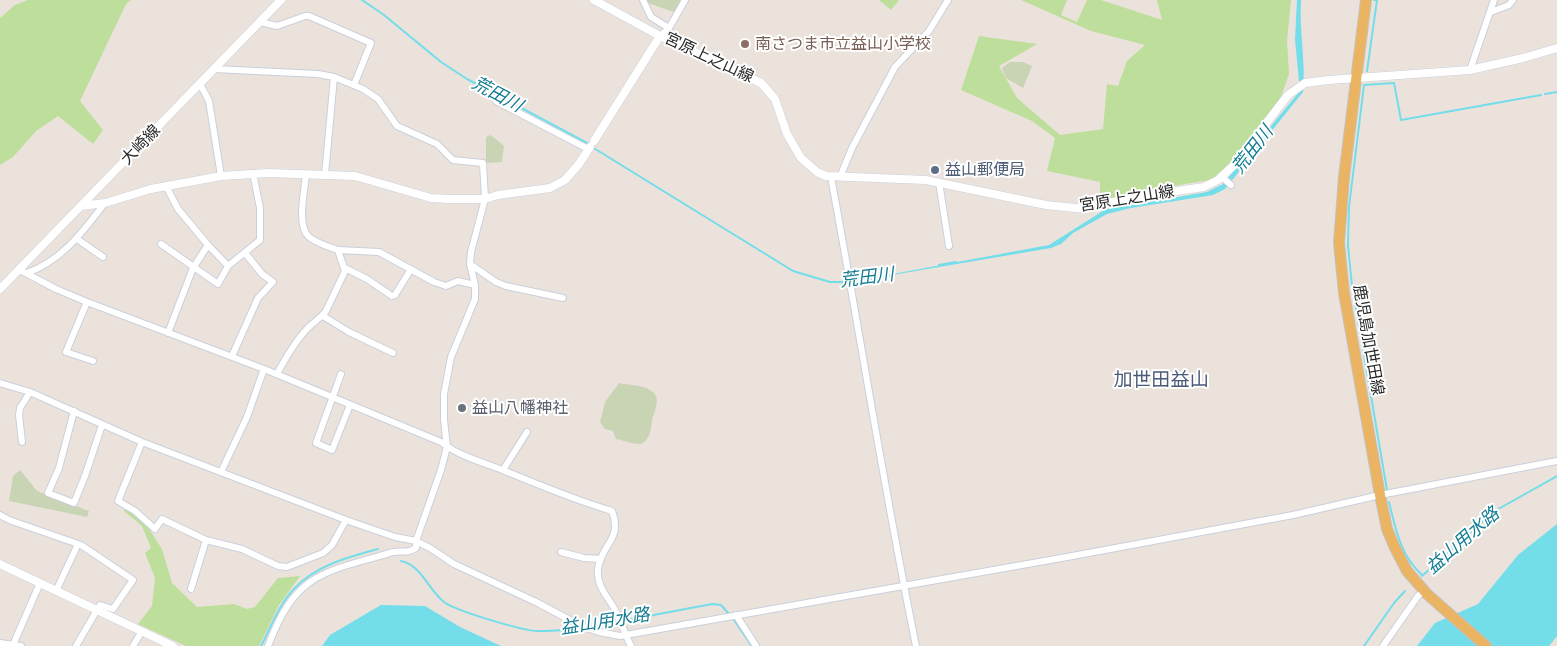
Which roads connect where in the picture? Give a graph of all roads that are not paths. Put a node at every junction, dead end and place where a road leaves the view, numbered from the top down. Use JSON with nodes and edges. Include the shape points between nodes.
{"nodes":[{"id":1,"x":281,"y":0,"type":"edge"},
{"id":2,"x":594,"y":0,"type":"edge"},
{"id":3,"x":643,"y":0,"type":"edge"},
{"id":4,"x":685,"y":0,"type":"edge"},
{"id":5,"x":948,"y":0,"type":"edge"},
{"id":6,"x":1366,"y":0,"type":"edge"},
{"id":7,"x":1494,"y":0,"type":"edge"},
{"id":8,"x":1513,"y":0,"type":"edge"},
{"id":9,"x":1490,"y":12,"type":"junction"},
{"id":10,"x":260,"y":22,"type":"junction"},
{"id":11,"x":668,"y":28,"type":"junction"},
{"id":12,"x":660,"y":36,"type":"junction"},
{"id":13,"x":1557,"y":48,"type":"edge"},
{"id":14,"x":214,"y":68,"type":"junction"},
{"id":15,"x":1470,"y":70,"type":"junction"},
{"id":16,"x":334,"y":77,"type":"junction"},
{"id":17,"x":1356,"y":78,"type":"junction"},
{"id":18,"x":200,"y":84,"type":"junction"},
{"id":19,"x":354,"y":85,"type":"junction"},
{"id":20,"x":496,"y":101,"type":"dead end"},
{"id":21,"x":591,"y":146,"type":"junction"},
{"id":22,"x":253,"y":173,"type":"junction"},
{"id":23,"x":306,"y":174,"type":"junction"},
{"id":24,"x":326,"y":175,"type":"junction"},
{"id":25,"x":222,"y":176,"type":"junction"},
{"id":26,"x":836,"y":177,"type":"junction"},
{"id":27,"x":1222,"y":177,"type":"junction"},
{"id":28,"x":939,"y":182,"type":"junction"},
{"id":29,"x":1231,"y":185,"type":"dead end"},
{"id":30,"x":166,"y":186,"type":"junction"},
{"id":31,"x":485,"y":199,"type":"junction"},
{"id":32,"x":105,"y":203,"type":"junction"},
{"id":33,"x":81,"y":206,"type":"junction"},
{"id":34,"x":77,"y":239,"type":"junction"},
{"id":35,"x":161,"y":244,"type":"dead end"},
{"id":36,"x":208,"y":245,"type":"junction"},
{"id":37,"x":950,"y":246,"type":"dead end"},
{"id":38,"x":338,"y":250,"type":"junction"},
{"id":39,"x":245,"y":253,"type":"junction"},
{"id":40,"x":103,"y":257,"type":"dead end"},
{"id":41,"x":470,"y":264,"type":"junction"},
{"id":42,"x":228,"y":266,"type":"junction"},
{"id":43,"x":193,"y":268,"type":"junction"},
{"id":44,"x":345,"y":268,"type":"junction"},
{"id":45,"x":18,"y":269,"type":"junction"},
{"id":46,"x":410,"y":269,"type":"junction"},
{"id":47,"x":28,"y":274,"type":"junction"},
{"id":48,"x":475,"y":284,"type":"junction"},
{"id":49,"x":0,"y":288,"type":"edge"},
{"id":50,"x":563,"y":298,"type":"dead end"},
{"id":51,"x":87,"y":302,"type":"junction"},
{"id":52,"x":323,"y":316,"type":"junction"},
{"id":53,"x":168,"y":332,"type":"junction"},
{"id":54,"x":393,"y":353,"type":"dead end"},
{"id":55,"x":232,"y":356,"type":"junction"},
{"id":56,"x":93,"y":360,"type":"dead end"},
{"id":57,"x":264,"y":369,"type":"junction"},
{"id":58,"x":277,"y":374,"type":"junction"},
{"id":59,"x":341,"y":374,"type":"dead end"},
{"id":60,"x":0,"y":383,"type":"edge"},
{"id":61,"x":30,"y":392,"type":"junction"},
{"id":62,"x":333,"y":398,"type":"junction"},
{"id":63,"x":350,"y":405,"type":"junction"},
{"id":64,"x":74,"y":411,"type":"junction"},
{"id":65,"x":102,"y":425,"type":"junction"},
{"id":66,"x":527,"y":432,"type":"dead end"},
{"id":67,"x":22,"y":442,"type":"dead end"},
{"id":68,"x":142,"y":442,"type":"junction"},
{"id":69,"x":447,"y":447,"type":"junction"},
{"id":70,"x":1557,"y":461,"type":"edge"},
{"id":71,"x":503,"y":470,"type":"junction"},
{"id":72,"x":221,"y":472,"type":"junction"},
{"id":73,"x":1380,"y":496,"type":"junction"},
{"id":74,"x":0,"y":515,"type":"edge"},
{"id":75,"x":346,"y":520,"type":"junction"},
{"id":76,"x":206,"y":540,"type":"junction"},
{"id":77,"x":416,"y":542,"type":"junction"},
{"id":78,"x":78,"y":544,"type":"junction"},
{"id":79,"x":561,"y":552,"type":"dead end"},
{"id":80,"x":601,"y":559,"type":"junction"},
{"id":81,"x":0,"y":564,"type":"edge"},
{"id":82,"x":40,"y":583,"type":"junction"},
{"id":83,"x":904,"y":585,"type":"junction"},
{"id":84,"x":191,"y":589,"type":"dead end"},
{"id":85,"x":56,"y":591,"type":"junction"},
{"id":86,"x":1425,"y":592,"type":"junction"},
{"id":87,"x":98,"y":610,"type":"junction"},
{"id":88,"x":736,"y":615,"type":"junction"},
{"id":89,"x":142,"y":631,"type":"junction"},
{"id":90,"x":625,"y":635,"type":"junction"},
{"id":91,"x":0,"y":642,"type":"edge"},
{"id":92,"x":14,"y":645,"type":"junction"},
{"id":93,"x":21,"y":646,"type":"edge"},
{"id":94,"x":76,"y":646,"type":"edge"},
{"id":95,"x":133,"y":646,"type":"edge"},
{"id":96,"x":173,"y":646,"type":"edge"},
{"id":97,"x":268,"y":646,"type":"edge"},
{"id":98,"x":631,"y":646,"type":"edge"},
{"id":99,"x":756,"y":646,"type":"edge"},
{"id":100,"x":916,"y":646,"type":"edge"},
{"id":101,"x":1383,"y":646,"type":"edge"},
{"id":102,"x":1486,"y":646,"type":"edge"}],
"edges":[{"from":1,"to":10,"type":"street","name":"大崎線"},
{"from":2,"to":12,"type":"street","name":"宮原上之山線"},
{"from":3,"to":11,"type":"street","via":[[651,17]]},
{"from":4,"to":11,"type":"street"},
{"from":5,"to":26,"type":"street","via":[[930,31],[896,67]]},
{"from":6,"to":17,"type":"main road","name":"鹿児島加世田線"},
{"from":7,"to":9,"type":"street"},
{"from":8,"to":9,"type":"street","via":[[1509,5]]},
{"from":9,"to":15,"type":"street"},
{"from":10,"to":14,"type":"street","name":"大崎線"},
{"from":10,"to":19,"type":"street","via":[[277,26],[310,16],[371,43]]},
{"from":11,"to":12,"type":"street"},
{"from":12,"to":21,"type":"street"},
{"from":12,"to":26,"type":"street","name":"宮原上之山線","via":[[761,83],[775,99],[787,134],[801,158],[817,172]]},
{"from":13,"to":15,"type":"street"},
{"from":14,"to":16,"type":"street"},
{"from":14,"to":18,"type":"street","name":"大崎線"},
{"from":15,"to":17,"type":"street"},
{"from":16,"to":19,"type":"street"},
{"from":16,"to":24,"type":"street"},
{"from":17,"to":27,"type":"street","via":[[1313,81],[1298,86]]},
{"from":17,"to":73,"type":"main road","name":"鹿児島加世田線","via":[[1339,243],[1344,293]]},
{"from":18,"to":25,"type":"street","via":[[210,101]]},
{"from":18,"to":33,"type":"street","name":"大崎線"},
{"from":19,"to":31,"type":"street","via":[[378,99],[397,126],[437,144],[453,160],[483,163]]},
{"from":20,"to":21,"type":"street"},
{"from":21,"to":31,"type":"street","via":[[565,180],[550,188]]},
{"from":22,"to":23,"type":"street"},
{"from":22,"to":25,"type":"street"},
{"from":22,"to":39,"type":"street","via":[[261,234],[260,240]]},
{"from":23,"to":24,"type":"street"},
{"from":23,"to":38,"type":"street","via":[[303,228],[309,238]]},
{"from":24,"to":31,"type":"street","via":[[355,176],[431,198]]},
{"from":25,"to":30,"type":"street"},
{"from":26,"to":28,"type":"street","name":"宮原上之山線"},
{"from":26,"to":83,"type":"street","via":[[866,381]]},
{"from":27,"to":28,"type":"street","name":"宮原上之山線","via":[[1204,187],[1121,199],[1086,209],[1046,205]]},
{"from":27,"to":29,"type":"street"},
{"from":28,"to":37,"type":"street"},
{"from":30,"to":32,"type":"street"},
{"from":30,"to":36,"type":"street","via":[[178,209]]},
{"from":31,"to":41,"type":"street"},
{"from":32,"to":33,"type":"street"},
{"from":32,"to":34,"type":"street"},
{"from":33,"to":45,"type":"street","name":"大崎線"},
{"from":34,"to":40,"type":"street"},
{"from":34,"to":47,"type":"street","via":[[56,258]]},
{"from":35,"to":43,"type":"street"},
{"from":36,"to":42,"type":"street"},
{"from":36,"to":43,"type":"street"},
{"from":38,"to":44,"type":"street"},
{"from":38,"to":46,"type":"street","via":[[379,252]]},
{"from":39,"to":42,"type":"street"},
{"from":39,"to":55,"type":"street","via":[[273,282],[258,298]]},
{"from":41,"to":48,"type":"street"},
{"from":41,"to":50,"type":"street","via":[[506,286]]},
{"from":42,"to":43,"type":"street","via":[[218,284]]},
{"from":43,"to":53,"type":"street"},
{"from":44,"to":46,"type":"street","via":[[392,296]]},
{"from":44,"to":52,"type":"street"},
{"from":45,"to":47,"type":"street"},
{"from":45,"to":49,"type":"street","name":"大崎線"},
{"from":46,"to":48,"type":"street","via":[[446,286],[458,281]]},
{"from":47,"to":51,"type":"street"},
{"from":48,"to":69,"type":"street","via":[[475,299],[447,374],[444,394]]},
{"from":51,"to":53,"type":"street"},
{"from":51,"to":56,"type":"street","via":[[66,352]]},
{"from":52,"to":54,"type":"street"},
{"from":52,"to":58,"type":"street","via":[[307,329]]},
{"from":53,"to":55,"type":"street"},
{"from":55,"to":57,"type":"street"},
{"from":57,"to":58,"type":"street"},
{"from":57,"to":72,"type":"street"},
{"from":58,"to":62,"type":"street"},
{"from":59,"to":62,"type":"street"},
{"from":60,"to":61,"type":"street"},
{"from":61,"to":64,"type":"street"},
{"from":61,"to":67,"type":"street","via":[[20,408]]},
{"from":62,"to":63,"type":"street"},
{"from":62,"to":63,"type":"street","via":[[316,443],[332,450]]},
{"from":63,"to":69,"type":"street"},
{"from":64,"to":65,"type":"street"},
{"from":64,"to":65,"type":"street","via":[[59,468],[48,493],[74,503]]},
{"from":65,"to":68,"type":"street"},
{"from":66,"to":71,"type":"street"},
{"from":68,"to":72,"type":"street"},
{"from":68,"to":76,"type":"street","via":[[118,501],[155,528],[162,519]]},
{"from":69,"to":71,"type":"street"},
{"from":69,"to":77,"type":"street"},
{"from":70,"to":73,"type":"street"},
{"from":71,"to":80,"type":"street","via":[[572,499],[612,511],[615,534]]},
{"from":72,"to":75,"type":"street"},
{"from":73,"to":83,"type":"street","via":[[1284,517]]},
{"from":73,"to":86,"type":"main road","name":"鹿児島加世田線","via":[[1394,548]]},
{"from":74,"to":78,"type":"street"},
{"from":75,"to":76,"type":"street","via":[[332,545],[323,553],[287,567],[242,549]]},
{"from":75,"to":77,"type":"street"},
{"from":76,"to":84,"type":"street"},
{"from":77,"to":90,"type":"street","via":[[580,626]]},
{"from":77,"to":97,"type":"street","via":[[416,548],[410,552],[396,551],[338,568],[307,583],[290,600]]},
{"from":78,"to":85,"type":"street"},
{"from":78,"to":87,"type":"street","via":[[133,580],[113,609],[100,605]]},
{"from":79,"to":80,"type":"street"},
{"from":80,"to":90,"type":"street","via":[[599,583],[617,613]]},
{"from":81,"to":82,"type":"street"},
{"from":82,"to":85,"type":"street"},
{"from":82,"to":92,"type":"street"},
{"from":83,"to":88,"type":"street"},
{"from":83,"to":100,"type":"street"},
{"from":85,"to":87,"type":"street"},
{"from":86,"to":101,"type":"street","via":[[1418,596]]},
{"from":86,"to":102,"type":"main road","name":"鹿児島加世田線"},
{"from":87,"to":89,"type":"street"},
{"from":87,"to":94,"type":"street"},
{"from":88,"to":90,"type":"street"},
{"from":88,"to":99,"type":"street"},
{"from":89,"to":95,"type":"street"},
{"from":89,"to":96,"type":"street"},
{"from":90,"to":98,"type":"street"},
{"from":91,"to":92,"type":"street"},
{"from":92,"to":93,"type":"street"}]}
